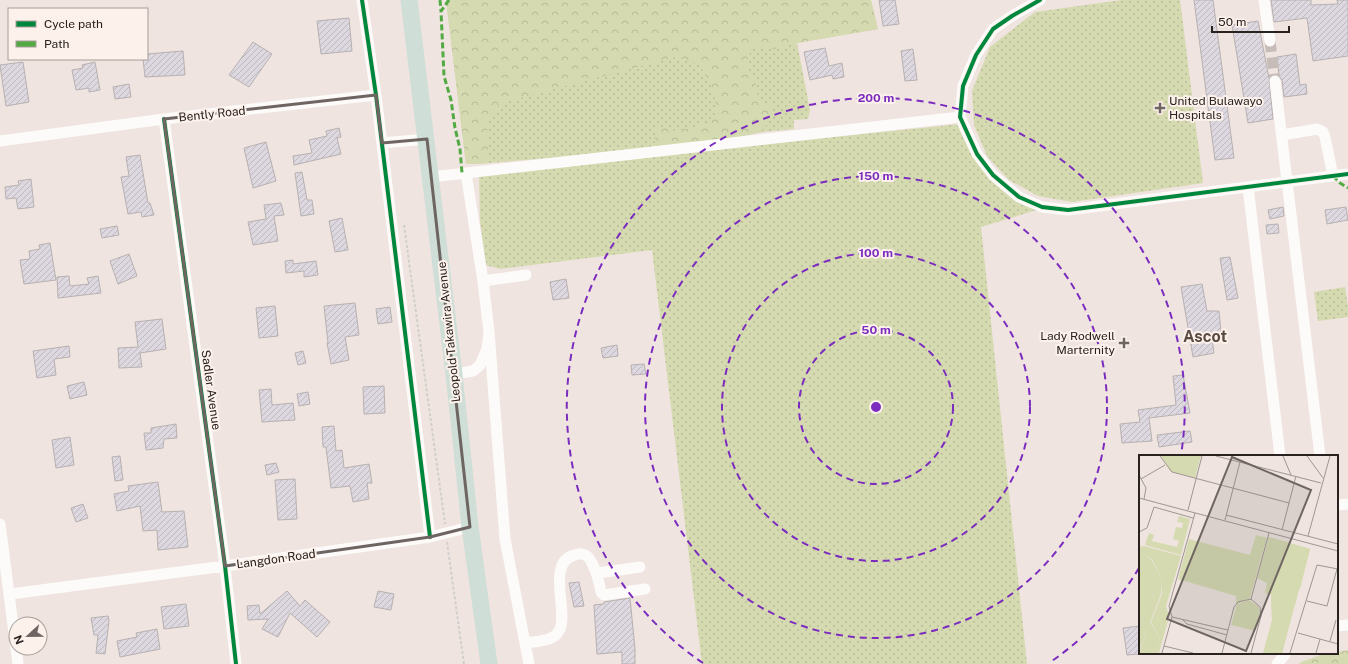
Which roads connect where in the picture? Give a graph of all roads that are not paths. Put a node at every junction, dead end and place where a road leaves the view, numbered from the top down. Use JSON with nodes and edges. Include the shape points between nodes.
{"nodes":[{"id":1,"x":362,"y":0,"type":"edge"},
{"id":2,"x":409,"y":0,"type":"edge"},
{"id":3,"x":1040,"y":0,"type":"edge"},
{"id":4,"x":1264,"y":0,"type":"edge"},
{"id":5,"x":1270,"y":41,"type":"tunnel mouth"},
{"id":6,"x":1275,"y":81,"type":"tunnel mouth"},
{"id":7,"x":376,"y":95,"type":"junction"},
{"id":8,"x":960,"y":116,"type":"junction"},
{"id":9,"x":164,"y":119,"type":"junction"},
{"id":10,"x":1282,"y":135,"type":"junction"},
{"id":11,"x":427,"y":139,"type":"junction"},
{"id":12,"x":0,"y":141,"type":"edge"},
{"id":13,"x":382,"y":142,"type":"junction"},
{"id":14,"x":466,"y":173,"type":"junction"},
{"id":15,"x":1348,"y":174,"type":"edge"},
{"id":16,"x":1333,"y":176,"type":"junction"},
{"id":17,"x":431,"y":177,"type":"junction"},
{"id":18,"x":1288,"y":182,"type":"junction"},
{"id":19,"x":1248,"y":187,"type":"junction"},
{"id":20,"x":526,"y":274,"type":"dead end"},
{"id":21,"x":483,"y":281,"type":"junction"},
{"id":22,"x":489,"y":332,"type":"junction"},
{"id":23,"x":454,"y":374,"type":"junction"},
{"id":24,"x":1280,"y":455,"type":"edge"},
{"id":25,"x":1320,"y":455,"type":"edge"},
{"id":26,"x":1348,"y":504,"type":"edge"},
{"id":27,"x":1338,"y":505,"type":"edge"},
{"id":28,"x":0,"y":524,"type":"edge"},
{"id":29,"x":470,"y":527,"type":"junction"},
{"id":30,"x":430,"y":537,"type":"junction"},
{"id":31,"x":225,"y":566,"type":"junction"},
{"id":32,"x":640,"y":567,"type":"dead end"},
{"id":33,"x":598,"y":573,"type":"junction"},
{"id":34,"x":646,"y":589,"type":"dead end"},
{"id":35,"x":10,"y":594,"type":"junction"},
{"id":36,"x":1348,"y":625,"type":"edge"},
{"id":37,"x":1338,"y":626,"type":"edge"},
{"id":38,"x":525,"y":643,"type":"junction"},
{"id":39,"x":1285,"y":654,"type":"edge"},
{"id":40,"x":18,"y":664,"type":"edge"},
{"id":41,"x":236,"y":664,"type":"edge"},
{"id":42,"x":489,"y":664,"type":"edge"},
{"id":43,"x":529,"y":664,"type":"edge"},
{"id":44,"x":1277,"y":664,"type":"edge"}],
"edges":[{"from":1,"to":7,"type":"street"},
{"from":2,"to":11,"type":"highway","name":"Leopold Takawira Avenue"},
{"from":3,"to":8,"type":"street","via":[[993,29],[976,55],[963,86]]},
{"from":4,"to":5,"type":"street"},
{"from":6,"to":10,"type":"street"},
{"from":7,"to":9,"type":"street","name":"Bently Road"},
{"from":7,"to":13,"type":"street"},
{"from":8,"to":14,"type":"street"},
{"from":8,"to":19,"type":"street","via":[[977,154],[993,175],[1019,197],[1042,207],[1068,210]]},
{"from":9,"to":12,"type":"street","name":"Bently Road"},
{"from":9,"to":31,"type":"street","name":"Sadler Avenue"},
{"from":10,"to":16,"type":"street","via":[[1317,129],[1322,132],[1326,137]]},
{"from":10,"to":18,"type":"street"},
{"from":11,"to":13,"type":"street"},
{"from":11,"to":17,"type":"highway","name":"Leopold Takawira Avenue"},
{"from":13,"to":30,"type":"street"},
{"from":14,"to":17,"type":"street"},
{"from":14,"to":21,"type":"street"},
{"from":15,"to":16,"type":"street"},
{"from":16,"to":18,"type":"street"},
{"from":17,"to":23,"type":"highway","name":"Leopold Takawira Avenue"},
{"from":18,"to":19,"type":"street"},
{"from":18,"to":25,"type":"street"},
{"from":19,"to":24,"type":"street"},
{"from":20,"to":21,"type":"street"},
{"from":21,"to":22,"type":"street"},
{"from":22,"to":23,"type":"street","via":[[487,349],[480,365],[473,371]]},
{"from":22,"to":38,"type":"street","via":[[505,539]]},
{"from":23,"to":29,"type":"highway","name":"Leopold Takawira Avenue"},
{"from":26,"to":27,"type":"street"},
{"from":28,"to":35,"type":"street"},
{"from":29,"to":30,"type":"street","name":"Langdon Road"},
{"from":29,"to":42,"type":"highway","name":"Leopold Takawira Avenue"},
{"from":30,"to":31,"type":"street","name":"Langdon Road"},
{"from":31,"to":35,"type":"street","name":"Langdon Road"},
{"from":31,"to":41,"type":"street","name":"Sadler Avenue"},
{"from":32,"to":33,"type":"street"},
{"from":33,"to":34,"type":"street","via":[[601,592],[604,595]]},
{"from":33,"to":38,"type":"street","via":[[590,558],[581,554],[570,556],[563,561],[560,570],[563,618],[560,630],[555,637]]},
{"from":35,"to":40,"type":"street"},
{"from":36,"to":37,"type":"street"},
{"from":38,"to":43,"type":"street"},
{"from":39,"to":44,"type":"street"}]}
